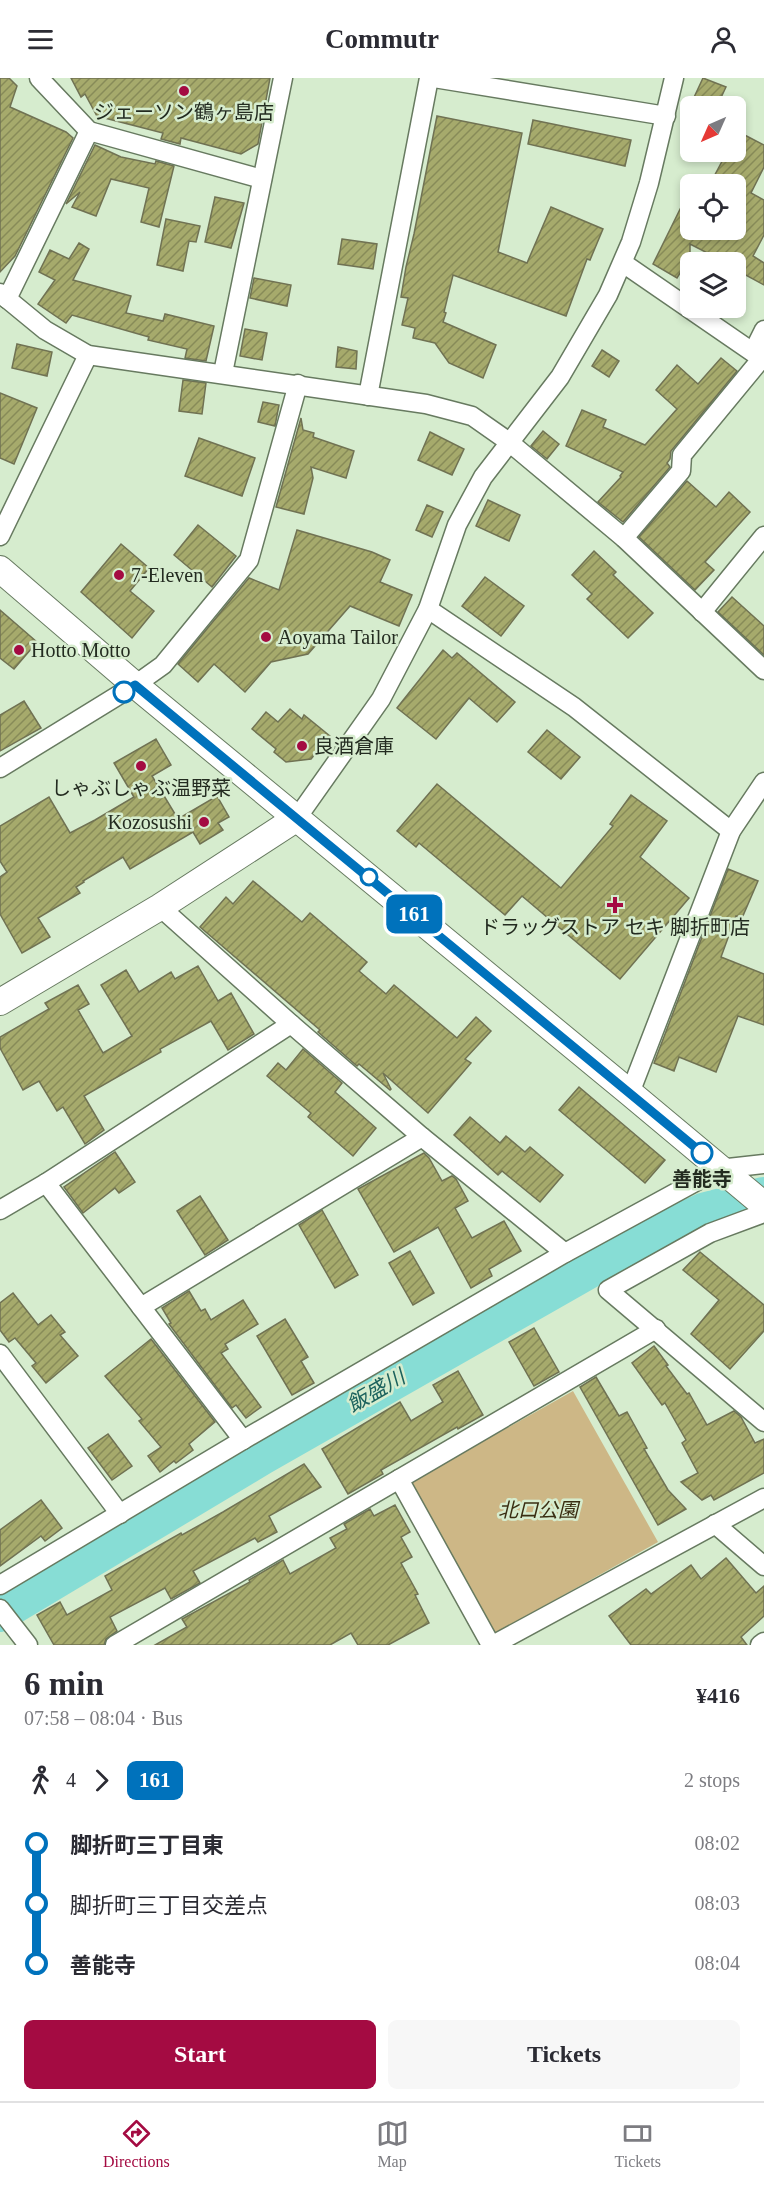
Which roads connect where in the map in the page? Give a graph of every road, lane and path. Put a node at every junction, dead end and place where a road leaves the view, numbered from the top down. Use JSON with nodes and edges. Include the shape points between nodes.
{"nodes":[{"id":1,"x":39,"y":78,"type":"edge"},
{"id":2,"x":284,"y":78,"type":"edge"},
{"id":3,"x":432,"y":78,"type":"edge"},
{"id":4,"x":674,"y":78,"type":"edge"},
{"id":5,"x":666,"y":116,"type":"junction"},
{"id":6,"x":89,"y":131,"type":"junction"},
{"id":7,"x":262,"y":179,"type":"junction"},
{"id":8,"x":623,"y":263,"type":"junction"},
{"id":9,"x":3,"y":296,"type":"edge"},
{"id":10,"x":764,"y":330,"type":"edge"},
{"id":11,"x":88,"y":355,"type":"junction"},
{"id":12,"x":759,"y":356,"type":"edge"},
{"id":13,"x":223,"y":373,"type":"junction"},
{"id":14,"x":298,"y":384,"type":"junction"},
{"id":15,"x":368,"y":396,"type":"junction"},
{"id":16,"x":509,"y":442,"type":"junction"},
{"id":17,"x":0,"y":536,"type":"edge"},
{"id":18,"x":764,"y":536,"type":"edge"},
{"id":19,"x":624,"y":538,"type":"junction"},
{"id":20,"x":0,"y":569,"type":"edge"},
{"id":21,"x":428,"y":609,"type":"junction"},
{"id":22,"x":702,"y":612,"type":"junction"},
{"id":23,"x":764,"y":670,"type":"edge"},
{"id":24,"x":135,"y":685,"type":"junction"},
{"id":25,"x":0,"y":768,"type":"edge"},
{"id":26,"x":764,"y":782,"type":"edge"},
{"id":27,"x":297,"y":818,"type":"junction"},
{"id":28,"x":731,"y":831,"type":"junction"},
{"id":29,"x":160,"y":907,"type":"junction"},
{"id":30,"x":0,"y":1002,"type":"edge"},
{"id":31,"x":291,"y":1024,"type":"junction"},
{"id":32,"x":630,"y":1093,"type":"junction"},
{"id":33,"x":422,"y":1137,"type":"junction"},
{"id":34,"x":764,"y":1164,"type":"edge"},
{"id":35,"x":719,"y":1169,"type":"junction"},
{"id":36,"x":46,"y":1183,"type":"junction"},
{"id":37,"x":764,"y":1205,"type":"edge"},
{"id":38,"x":0,"y":1210,"type":"edge"},
{"id":39,"x":764,"y":1213,"type":"edge"},
{"id":40,"x":565,"y":1253,"type":"junction"},
{"id":41,"x":141,"y":1307,"type":"junction"},
{"id":42,"x":656,"y":1329,"type":"junction"},
{"id":43,"x":0,"y":1354,"type":"edge"},
{"id":44,"x":764,"y":1422,"type":"edge"},
{"id":45,"x":243,"y":1440,"type":"junction"},
{"id":46,"x":399,"y":1479,"type":"junction"},
{"id":47,"x":764,"y":1498,"type":"edge"},
{"id":48,"x":120,"y":1514,"type":"junction"},
{"id":49,"x":715,"y":1524,"type":"junction"},
{"id":50,"x":764,"y":1566,"type":"edge"},
{"id":51,"x":0,"y":1585,"type":"edge"},
{"id":52,"x":0,"y":1609,"type":"edge"},
{"id":53,"x":764,"y":1642,"type":"edge"},
{"id":54,"x":28,"y":1645,"type":"edge"},
{"id":55,"x":115,"y":1645,"type":"edge"},
{"id":56,"x":492,"y":1645,"type":"edge"},
{"id":57,"x":760,"y":1645,"type":"edge"}],
"edges":[{"from":1,"to":6,"type":"street"},
{"from":2,"to":7,"type":"street"},
{"from":3,"to":5,"type":"street"},
{"from":3,"to":15,"type":"street"},
{"from":4,"to":5,"type":"street"},
{"from":5,"to":8,"type":"street"},
{"from":6,"to":7,"type":"street"},
{"from":6,"to":9,"type":"street"},
{"from":7,"to":13,"type":"street"},
{"from":8,"to":12,"type":"street"},
{"from":8,"to":16,"type":"street","via":[[560,377]]},
{"from":9,"to":11,"type":"street","via":[[45,330]]},
{"from":10,"to":12,"type":"street"},
{"from":11,"to":13,"type":"street"},
{"from":11,"to":17,"type":"street"},
{"from":12,"to":19,"type":"street","via":[[682,455],[681,471]]},
{"from":13,"to":14,"type":"street"},
{"from":14,"to":15,"type":"street"},
{"from":14,"to":24,"type":"street","via":[[249,560],[163,665]]},
{"from":15,"to":16,"type":"street","via":[[426,404],[472,416]]},
{"from":16,"to":19,"type":"street"},
{"from":16,"to":21,"type":"street","via":[[483,477],[457,525]]},
{"from":18,"to":22,"type":"street"},
{"from":19,"to":22,"type":"street"},
{"from":20,"to":24,"type":"street"},
{"from":21,"to":27,"type":"street","via":[[381,699]]},
{"from":21,"to":28,"type":"street","via":[[574,707]]},
{"from":22,"to":23,"type":"street"},
{"from":24,"to":25,"type":"street"},
{"from":24,"to":27,"type":"street"},
{"from":26,"to":28,"type":"street"},
{"from":27,"to":29,"type":"street"},
{"from":27,"to":32,"type":"street"},
{"from":28,"to":32,"type":"street"},
{"from":29,"to":30,"type":"street"},
{"from":29,"to":31,"type":"street"},
{"from":31,"to":33,"type":"street"},
{"from":31,"to":36,"type":"street"},
{"from":32,"to":35,"type":"street"},
{"from":33,"to":40,"type":"street"},
{"from":33,"to":41,"type":"street"},
{"from":34,"to":35,"type":"street"},
{"from":35,"to":37,"type":"street"},
{"from":35,"to":40,"type":"street"},
{"from":36,"to":38,"type":"street"},
{"from":36,"to":41,"type":"street"},
{"from":39,"to":42,"type":"street","via":[[710,1233],[608,1290]]},
{"from":40,"to":45,"type":"street"},
{"from":41,"to":45,"type":"street"},
{"from":42,"to":44,"type":"street"},
{"from":42,"to":46,"type":"street"},
{"from":43,"to":48,"type":"street"},
{"from":45,"to":48,"type":"street"},
{"from":46,"to":55,"type":"street"},
{"from":46,"to":56,"type":"street"},
{"from":47,"to":49,"type":"street"},
{"from":48,"to":51,"type":"street"},
{"from":49,"to":50,"type":"street"},
{"from":49,"to":56,"type":"street"},
{"from":52,"to":54,"type":"street"},
{"from":53,"to":57,"type":"street"}]}
